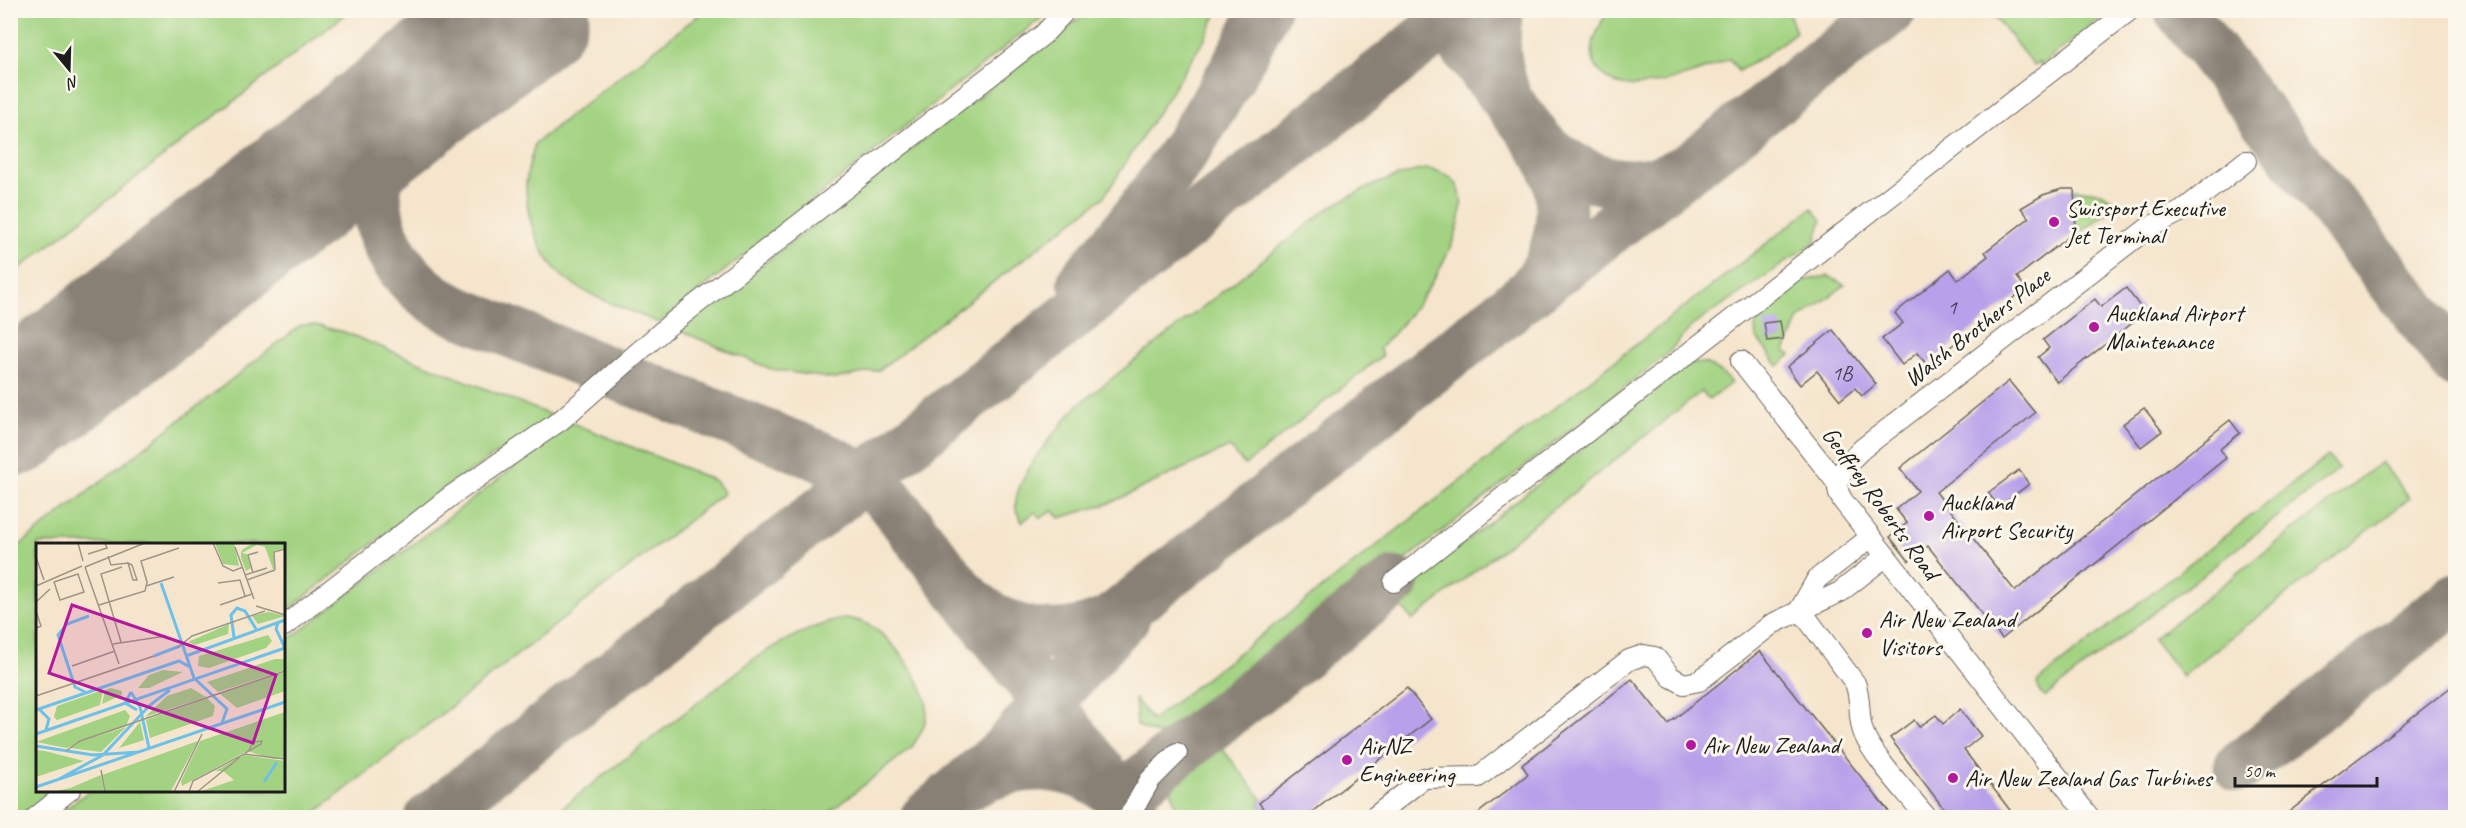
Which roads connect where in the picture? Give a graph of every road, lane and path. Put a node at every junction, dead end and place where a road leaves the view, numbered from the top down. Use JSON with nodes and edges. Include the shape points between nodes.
{"nodes":[{"id":1,"x":1066,"y":10,"type":"edge"},
{"id":2,"x":2130,"y":10,"type":"edge"},
{"id":3,"x":2246,"y":161,"type":"dead end"},
{"id":4,"x":1741,"y":361,"type":"dead end"},
{"id":5,"x":1837,"y":483,"type":"junction"},
{"id":6,"x":1871,"y":537,"type":"junction"},
{"id":7,"x":1886,"y":556,"type":"junction"},
{"id":8,"x":1394,"y":582,"type":"dead end"},
{"id":9,"x":1800,"y":609,"type":"junction"},
{"id":10,"x":285,"y":625,"type":"edge"},
{"id":11,"x":1177,"y":753,"type":"dead end"},
{"id":12,"x":68,"y":792,"type":"edge"},
{"id":13,"x":35,"y":818,"type":"edge"},
{"id":14,"x":1128,"y":818,"type":"edge"},
{"id":15,"x":1373,"y":818,"type":"edge"},
{"id":16,"x":1927,"y":818,"type":"edge"},
{"id":17,"x":2090,"y":818,"type":"edge"}],
"edges":[{"from":1,"to":10,"type":"street","via":[[1044,34],[668,326],[561,420],[451,496]]},
{"from":2,"to":8,"type":"street"},
{"from":3,"to":5,"type":"street","name":"Walsh Brothers Place","via":[[2190,204],[2140,234],[1862,449],[1846,465]]},
{"from":4,"to":5,"type":"street","name":"Geoffrey Roberts Road"},
{"from":5,"to":6,"type":"street","name":"Geoffrey Roberts Road","via":[[1844,501]]},
{"from":6,"to":7,"type":"street","name":"Geoffrey Roberts Road"},
{"from":6,"to":9,"type":"street","via":[[1817,579]]},
{"from":7,"to":9,"type":"street","via":[[1839,592]]},
{"from":7,"to":17,"type":"street","name":"Geoffrey Roberts Road"},
{"from":9,"to":15,"type":"street","via":[[1772,624],[1692,684],[1671,677],[1655,657],[1644,655],[1629,660],[1478,777],[1424,778]]},
{"from":9,"to":16,"type":"street","via":[[1855,683],[1864,735],[1871,748]]},
{"from":11,"to":14,"type":"street","via":[[1150,780]]},
{"from":12,"to":13,"type":"street"}]}
